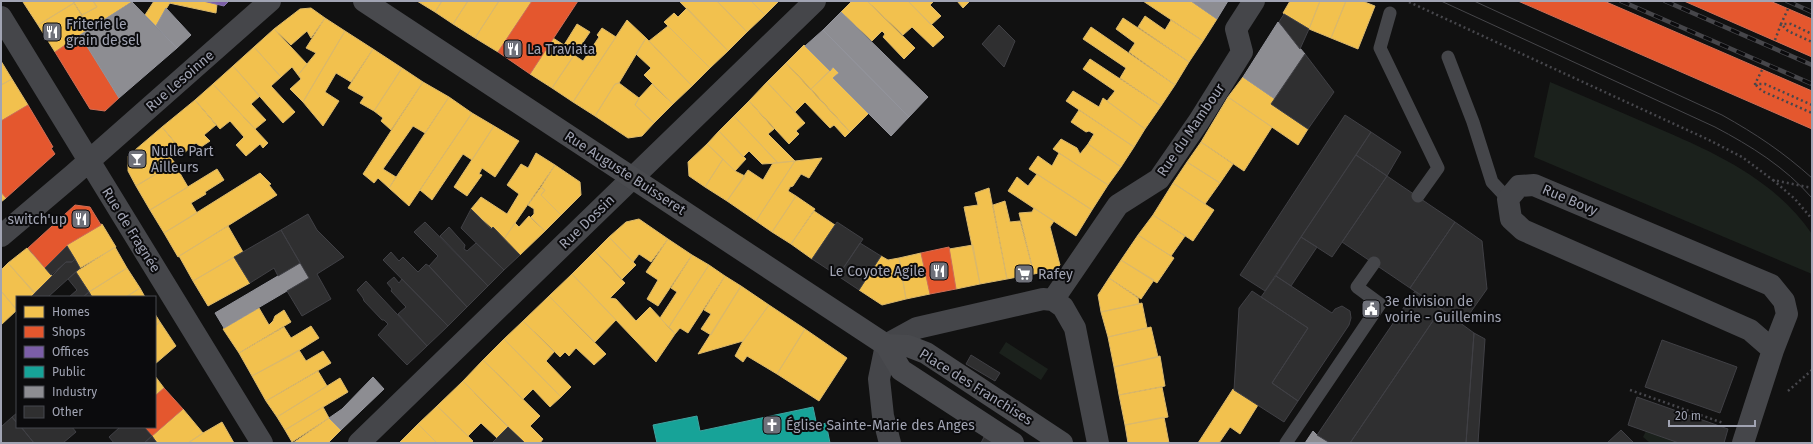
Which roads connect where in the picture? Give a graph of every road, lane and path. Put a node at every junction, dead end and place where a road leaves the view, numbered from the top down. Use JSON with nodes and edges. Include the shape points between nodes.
{"nodes":[{"id":1,"x":270,"y":1,"type":"edge"},
{"id":2,"x":364,"y":1,"type":"edge"},
{"id":3,"x":815,"y":1,"type":"edge"},
{"id":4,"x":1254,"y":1,"type":"edge"},
{"id":5,"x":1407,"y":1,"type":"edge"},
{"id":6,"x":1788,"y":9,"type":"dead end"},
{"id":7,"x":1390,"y":13,"type":"dead end"},
{"id":8,"x":1,"y":17,"type":"edge"},
{"id":9,"x":1782,"y":24,"type":"junction"},
{"id":10,"x":1812,"y":34,"type":"edge"},
{"id":11,"x":1774,"y":40,"type":"dead end"},
{"id":12,"x":1812,"y":42,"type":"edge"},
{"id":13,"x":1448,"y":57,"type":"dead end"},
{"id":14,"x":1762,"y":70,"type":"dead end"},
{"id":15,"x":1755,"y":84,"type":"junction"},
{"id":16,"x":1812,"y":105,"type":"edge"},
{"id":17,"x":1812,"y":113,"type":"edge"},
{"id":18,"x":89,"y":161,"type":"junction"},
{"id":19,"x":632,"y":178,"type":"junction"},
{"id":20,"x":1772,"y":180,"type":"junction"},
{"id":21,"x":1812,"y":188,"type":"edge"},
{"id":22,"x":1418,"y":196,"type":"dead end"},
{"id":23,"x":1508,"y":199,"type":"junction"},
{"id":24,"x":1812,"y":219,"type":"edge"},
{"id":25,"x":1,"y":236,"type":"edge"},
{"id":26,"x":1374,"y":263,"type":"dead end"},
{"id":27,"x":1053,"y":300,"type":"junction"},
{"id":28,"x":886,"y":345,"type":"junction"},
{"id":29,"x":1773,"y":350,"type":"junction"},
{"id":30,"x":262,"y":443,"type":"edge"},
{"id":31,"x":359,"y":443,"type":"edge"},
{"id":32,"x":890,"y":443,"type":"edge"},
{"id":33,"x":1013,"y":443,"type":"edge"},
{"id":34,"x":1062,"y":443,"type":"edge"},
{"id":35,"x":1098,"y":443,"type":"edge"},
{"id":36,"x":1286,"y":443,"type":"edge"},
{"id":37,"x":1743,"y":443,"type":"edge"}],
"edges":[{"from":1,"to":18,"type":"street","name":"Rue Lesoinne"},
{"from":2,"to":19,"type":"street","name":"Rue Auguste Buisseret"},
{"from":3,"to":19,"type":"street","name":"Rue Dossin"},
{"from":4,"to":27,"type":"street","name":"Rue du Mambour","via":[[1236,29],[1242,52],[1199,121],[1159,180],[1118,205]]},
{"from":5,"to":20,"type":"path","via":[[1709,140],[1742,157]]},
{"from":6,"to":9,"type":"path"},
{"from":7,"to":22,"type":"lane","via":[[1380,48],[1438,168]]},
{"from":8,"to":18,"type":"street","name":"Rue de Fragnée"},
{"from":9,"to":10,"type":"path","via":[[1791,24]]},
{"from":9,"to":11,"type":"path"},
{"from":9,"to":12,"type":"path","via":[[1788,31]]},
{"from":13,"to":23,"type":"lane","via":[[1492,182]]},
{"from":14,"to":15,"type":"path"},
{"from":15,"to":16,"type":"path","via":[[1765,84]]},
{"from":15,"to":17,"type":"path","via":[[1762,91]]},
{"from":18,"to":25,"type":"street","name":"Rue Lesoinne"},
{"from":18,"to":30,"type":"street","name":"Rue de Fragnée"},
{"from":19,"to":28,"type":"street","name":"Rue Auguste Buisseret"},
{"from":19,"to":31,"type":"street","name":"Rue Dossin"},
{"from":20,"to":21,"type":"path"},
{"from":20,"to":24,"type":"path","via":[[1795,199]]},
{"from":23,"to":29,"type":"street","via":[[1511,219],[1523,230],[1750,330]]},
{"from":23,"to":29,"type":"street","name":"Rue Bovy","via":[[1519,186],[1534,185],[1771,285],[1784,301],[1787,314]]},
{"from":26,"to":36,"type":"lane","via":[[1357,287],[1380,304]]},
{"from":27,"to":28,"type":"street","name":"Place des Franchises","via":[[1043,299],[917,328]]},
{"from":27,"to":35,"type":"street","via":[[1066,311],[1075,328]]},
{"from":28,"to":32,"type":"street","via":[[879,379],[883,416]]},
{"from":28,"to":33,"type":"street","name":"Place des Franchises","via":[[901,370]]},
{"from":28,"to":34,"type":"street","name":"Place des Franchises","via":[[908,346],[926,353]]},
{"from":29,"to":37,"type":"street","name":"Rue Bovy"}]}
